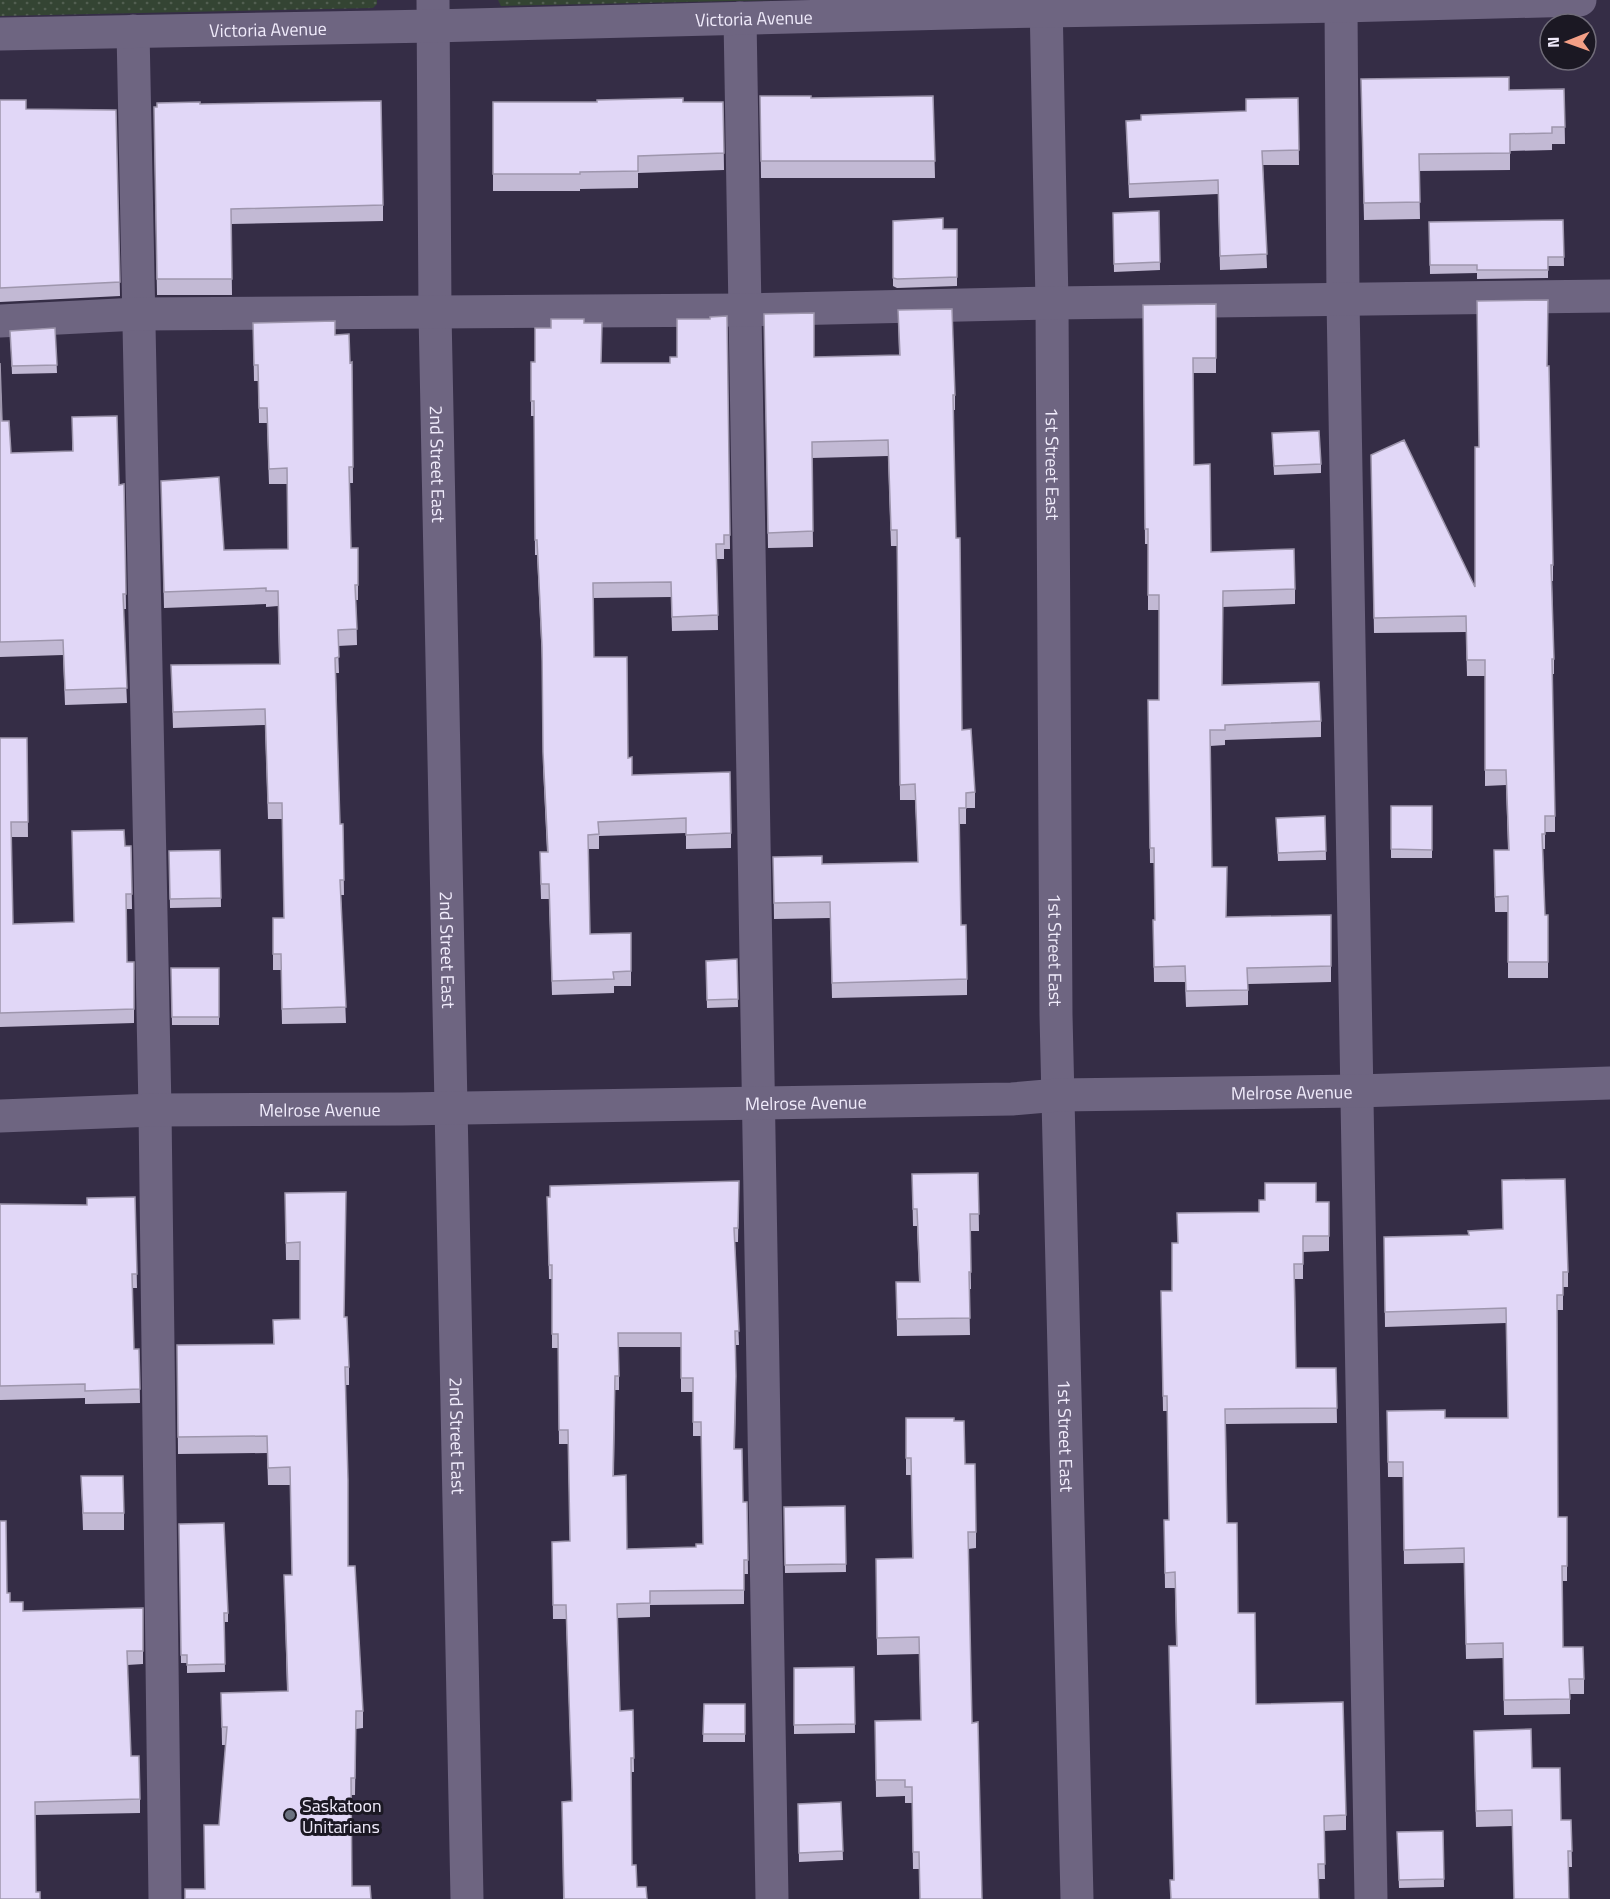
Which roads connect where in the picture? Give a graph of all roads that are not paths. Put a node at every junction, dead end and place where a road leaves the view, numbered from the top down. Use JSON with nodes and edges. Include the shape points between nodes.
{"nodes":[{"id":1,"x":1580,"y":0,"type":"edge"},
{"id":2,"x":1046,"y":5,"type":"edge"},
{"id":3,"x":1341,"y":6,"type":"junction"},
{"id":4,"x":433,"y":13,"type":"edge"},
{"id":5,"x":740,"y":18,"type":"junction"},
{"id":6,"x":133,"y":31,"type":"junction"},
{"id":7,"x":0,"y":33,"type":"edge"},
{"id":8,"x":1610,"y":296,"type":"edge"},
{"id":9,"x":1343,"y":300,"type":"junction"},
{"id":10,"x":1052,"y":303,"type":"junction"},
{"id":11,"x":745,"y":310,"type":"junction"},
{"id":12,"x":435,"y":313,"type":"junction"},
{"id":13,"x":138,"y":314,"type":"junction"},
{"id":14,"x":0,"y":321,"type":"edge"},
{"id":15,"x":1610,"y":1083,"type":"edge"},
{"id":16,"x":1357,"y":1091,"type":"junction"},
{"id":17,"x":1058,"y":1095,"type":"junction"},
{"id":18,"x":759,"y":1103,"type":"junction"},
{"id":19,"x":452,"y":1107,"type":"junction"},
{"id":20,"x":155,"y":1110,"type":"junction"},
{"id":21,"x":0,"y":1116,"type":"edge"},
{"id":22,"x":165,"y":1899,"type":"edge"},
{"id":23,"x":467,"y":1899,"type":"edge"},
{"id":24,"x":772,"y":1899,"type":"edge"},
{"id":25,"x":1077,"y":1899,"type":"edge"},
{"id":26,"x":1371,"y":1899,"type":"edge"}],
"edges":[{"from":1,"to":3,"type":"street","name":"Victoria Avenue"},
{"from":2,"to":3,"type":"street","name":"Victoria Avenue"},
{"from":2,"to":5,"type":"street","name":"Victoria Avenue"},
{"from":2,"to":10,"type":"street","name":"1st Street East"},
{"from":3,"to":9,"type":"street"},
{"from":4,"to":5,"type":"street","name":"Victoria Avenue"},
{"from":4,"to":6,"type":"street","name":"Victoria Avenue"},
{"from":4,"to":12,"type":"street","name":"2nd Street East"},
{"from":5,"to":11,"type":"street"},
{"from":6,"to":7,"type":"street","name":"Victoria Avenue"},
{"from":6,"to":13,"type":"street"},
{"from":8,"to":9,"type":"street"},
{"from":9,"to":10,"type":"street"},
{"from":9,"to":16,"type":"street"},
{"from":10,"to":11,"type":"street"},
{"from":10,"to":17,"type":"street","name":"1st Street East"},
{"from":11,"to":12,"type":"street"},
{"from":11,"to":18,"type":"street"},
{"from":12,"to":13,"type":"street"},
{"from":12,"to":19,"type":"street","name":"2nd Street East"},
{"from":13,"to":14,"type":"street"},
{"from":13,"to":20,"type":"street"},
{"from":15,"to":16,"type":"street","name":"Melrose Avenue"},
{"from":16,"to":17,"type":"street","name":"Melrose Avenue"},
{"from":16,"to":26,"type":"street"},
{"from":17,"to":18,"type":"street","name":"Melrose Avenue"},
{"from":17,"to":25,"type":"street","name":"1st Street East"},
{"from":18,"to":19,"type":"street","name":"Melrose Avenue"},
{"from":18,"to":24,"type":"street"},
{"from":19,"to":20,"type":"street","name":"Melrose Avenue"},
{"from":19,"to":23,"type":"street","name":"2nd Street East"},
{"from":20,"to":21,"type":"street","name":"Melrose Avenue"},
{"from":20,"to":22,"type":"street"}]}
